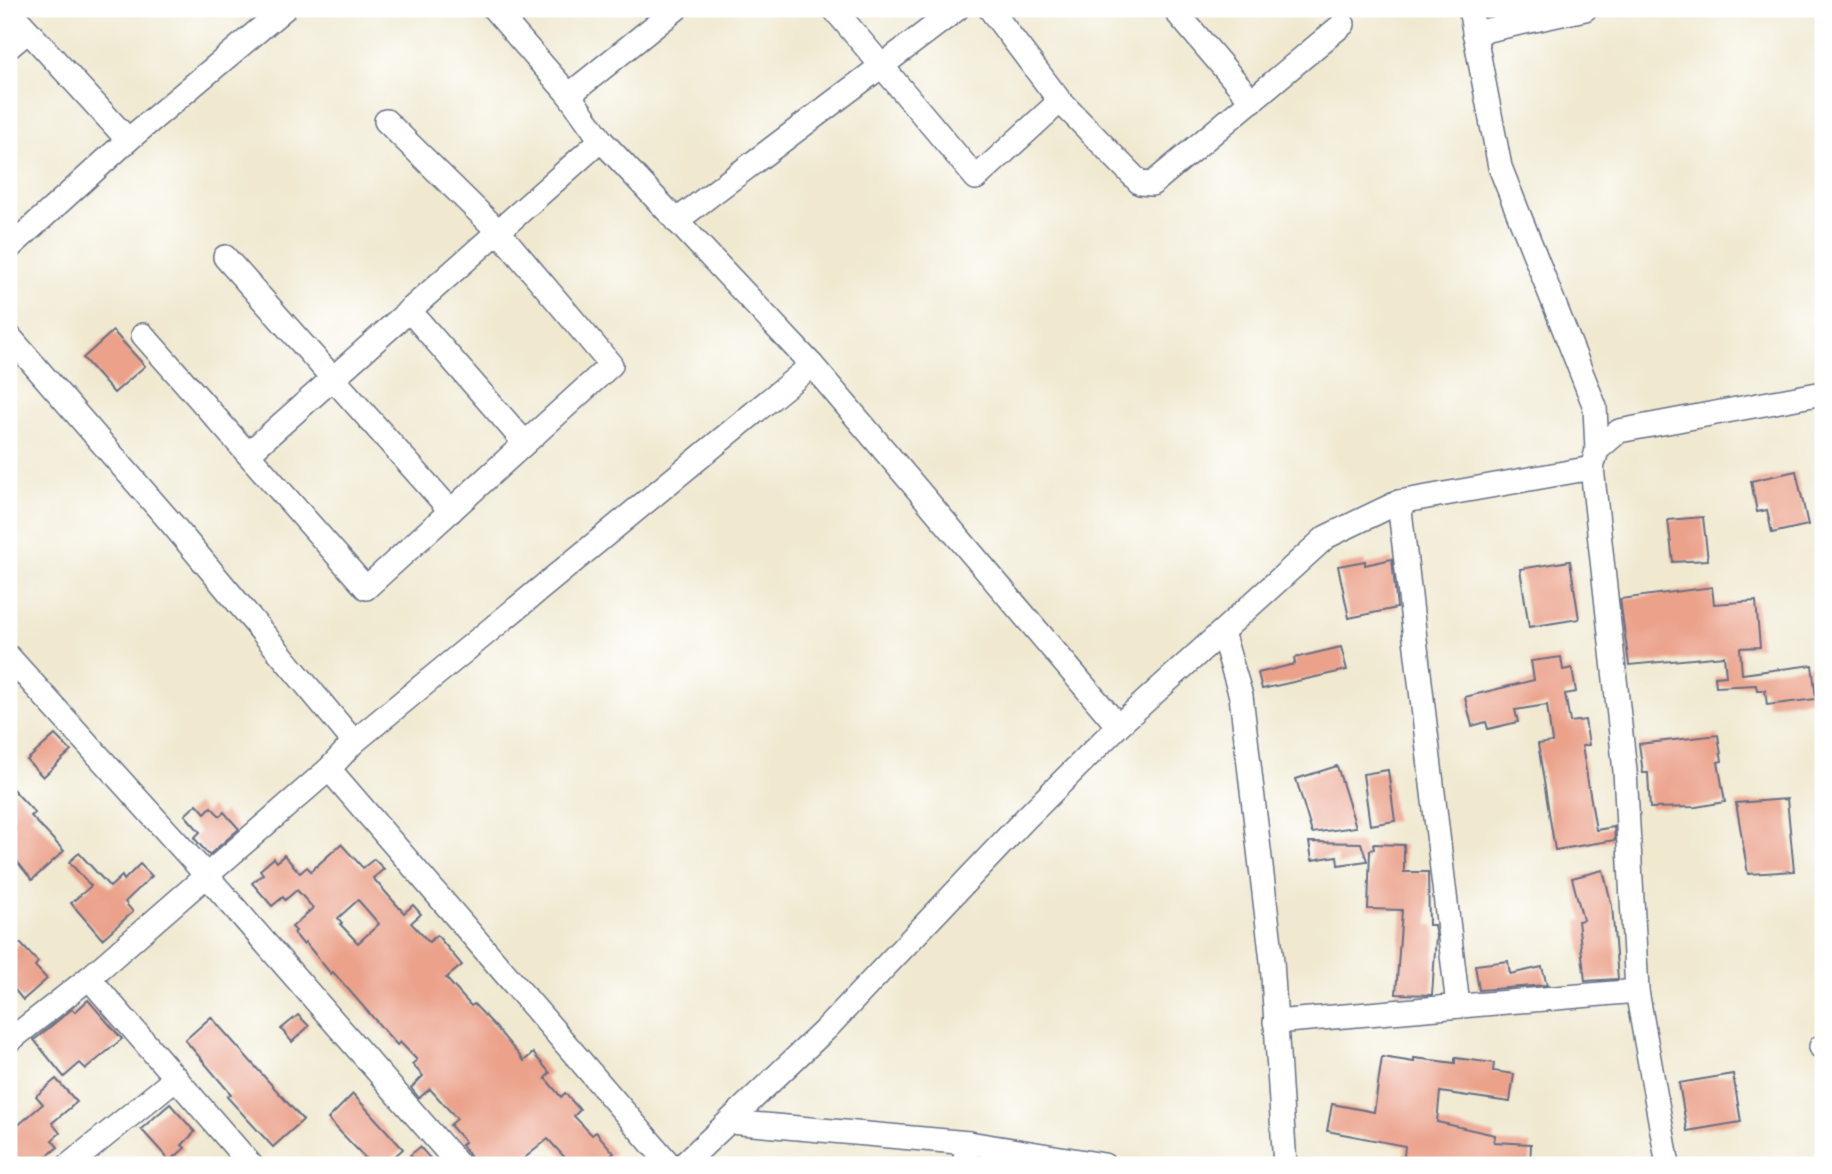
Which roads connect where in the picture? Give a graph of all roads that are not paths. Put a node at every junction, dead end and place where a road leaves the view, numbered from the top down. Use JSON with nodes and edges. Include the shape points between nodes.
{"nodes":[{"id":1,"x":284,"y":9,"type":"edge"},
{"id":2,"x":494,"y":9,"type":"edge"},
{"id":3,"x":677,"y":9,"type":"edge"},
{"id":4,"x":834,"y":9,"type":"edge"},
{"id":5,"x":957,"y":9,"type":"edge"},
{"id":6,"x":990,"y":9,"type":"edge"},
{"id":7,"x":1174,"y":9,"type":"edge"},
{"id":8,"x":1470,"y":9,"type":"edge"},
{"id":9,"x":1585,"y":9,"type":"edge"},
{"id":10,"x":9,"y":10,"type":"edge"},
{"id":11,"x":1343,"y":24,"type":"dead end"},
{"id":12,"x":28,"y":31,"type":"junction"},
{"id":13,"x":1474,"y":33,"type":"junction"},
{"id":14,"x":9,"y":47,"type":"edge"},
{"id":15,"x":883,"y":67,"type":"junction"},
{"id":16,"x":569,"y":95,"type":"junction"},
{"id":17,"x":1060,"y":101,"type":"junction"},
{"id":18,"x":1252,"y":101,"type":"junction"},
{"id":19,"x":386,"y":121,"type":"dead end"},
{"id":20,"x":128,"y":140,"type":"junction"},
{"id":21,"x":601,"y":140,"type":"junction"},
{"id":22,"x":677,"y":221,"type":"junction"},
{"id":23,"x":499,"y":232,"type":"junction"},
{"id":24,"x":9,"y":248,"type":"edge"},
{"id":25,"x":225,"y":257,"type":"dead end"},
{"id":26,"x":409,"y":310,"type":"junction"},
{"id":27,"x":143,"y":335,"type":"dead end"},
{"id":28,"x":9,"y":336,"type":"edge"},
{"id":29,"x":812,"y":365,"type":"junction"},
{"id":30,"x":332,"y":379,"type":"junction"},
{"id":31,"x":1823,"y":393,"type":"edge"},
{"id":32,"x":1595,"y":407,"type":"junction"},
{"id":33,"x":1619,"y":431,"type":"junction"},
{"id":34,"x":525,"y":443,"type":"junction"},
{"id":35,"x":249,"y":453,"type":"junction"},
{"id":36,"x":1594,"y":459,"type":"junction"},
{"id":37,"x":1399,"y":502,"type":"junction"},
{"id":38,"x":451,"y":511,"type":"junction"},
{"id":39,"x":1222,"y":632,"type":"junction"},
{"id":40,"x":9,"y":657,"type":"edge"},
{"id":41,"x":1118,"y":726,"type":"junction"},
{"id":42,"x":354,"y":742,"type":"junction"},
{"id":43,"x":329,"y":769,"type":"junction"},
{"id":44,"x":207,"y":876,"type":"junction"},
{"id":45,"x":89,"y":978,"type":"junction"},
{"id":46,"x":1637,"y":991,"type":"junction"},
{"id":47,"x":1458,"y":1006,"type":"junction"},
{"id":48,"x":1275,"y":1022,"type":"junction"},
{"id":49,"x":9,"y":1041,"type":"edge"},
{"id":50,"x":176,"y":1078,"type":"junction"},
{"id":51,"x":730,"y":1122,"type":"junction"},
{"id":52,"x":966,"y":1154,"type":"edge"},
{"id":53,"x":69,"y":1165,"type":"edge"},
{"id":54,"x":251,"y":1165,"type":"edge"},
{"id":55,"x":459,"y":1165,"type":"edge"},
{"id":56,"x":670,"y":1165,"type":"edge"},
{"id":57,"x":682,"y":1165,"type":"edge"},
{"id":58,"x":1104,"y":1165,"type":"edge"},
{"id":59,"x":1285,"y":1165,"type":"edge"},
{"id":60,"x":1668,"y":1165,"type":"edge"}],
"edges":[{"from":1,"to":20,"type":"street"},
{"from":2,"to":16,"type":"street"},
{"from":3,"to":16,"type":"street"},
{"from":4,"to":15,"type":"street"},
{"from":5,"to":15,"type":"street"},
{"from":6,"to":17,"type":"street"},
{"from":7,"to":18,"type":"street"},
{"from":8,"to":13,"type":"street"},
{"from":9,"to":13,"type":"street"},
{"from":10,"to":12,"type":"street"},
{"from":11,"to":18,"type":"street"},
{"from":12,"to":14,"type":"street"},
{"from":12,"to":20,"type":"street"},
{"from":13,"to":32,"type":"street","via":[[1500,167]]},
{"from":15,"to":17,"type":"street","via":[[976,178]]},
{"from":15,"to":22,"type":"street"},
{"from":16,"to":21,"type":"street"},
{"from":17,"to":18,"type":"street","via":[[1140,183],[1152,184]]},
{"from":19,"to":23,"type":"street"},
{"from":20,"to":24,"type":"street"},
{"from":21,"to":22,"type":"street"},
{"from":21,"to":23,"type":"street"},
{"from":22,"to":29,"type":"street"},
{"from":23,"to":26,"type":"street"},
{"from":23,"to":34,"type":"street","via":[[611,365]]},
{"from":25,"to":30,"type":"street"},
{"from":26,"to":30,"type":"street"},
{"from":26,"to":34,"type":"street"},
{"from":27,"to":35,"type":"street"},
{"from":28,"to":42,"type":"street"},
{"from":29,"to":41,"type":"street"},
{"from":29,"to":42,"type":"street"},
{"from":30,"to":35,"type":"street"},
{"from":30,"to":38,"type":"street"},
{"from":31,"to":33,"type":"street"},
{"from":32,"to":33,"type":"street"},
{"from":32,"to":36,"type":"street"},
{"from":33,"to":36,"type":"street"},
{"from":34,"to":38,"type":"street"},
{"from":35,"to":38,"type":"street","via":[[366,588]]},
{"from":36,"to":37,"type":"street"},
{"from":36,"to":46,"type":"street","via":[[1625,772]]},
{"from":37,"to":39,"type":"street","via":[[1326,537]]},
{"from":37,"to":47,"type":"street"},
{"from":39,"to":41,"type":"street"},
{"from":39,"to":48,"type":"street","via":[[1241,696]]},
{"from":40,"to":44,"type":"street"},
{"from":41,"to":51,"type":"street"},
{"from":42,"to":43,"type":"street"},
{"from":43,"to":44,"type":"street"},
{"from":43,"to":56,"type":"street"},
{"from":44,"to":45,"type":"street"},
{"from":44,"to":55,"type":"street"},
{"from":45,"to":49,"type":"street"},
{"from":45,"to":50,"type":"street"},
{"from":46,"to":47,"type":"street"},
{"from":46,"to":60,"type":"street"},
{"from":47,"to":48,"type":"street"},
{"from":48,"to":59,"type":"street"},
{"from":50,"to":53,"type":"street"},
{"from":50,"to":54,"type":"street"},
{"from":51,"to":52,"type":"street"},
{"from":51,"to":57,"type":"street"},
{"from":52,"to":58,"type":"street"}]}
